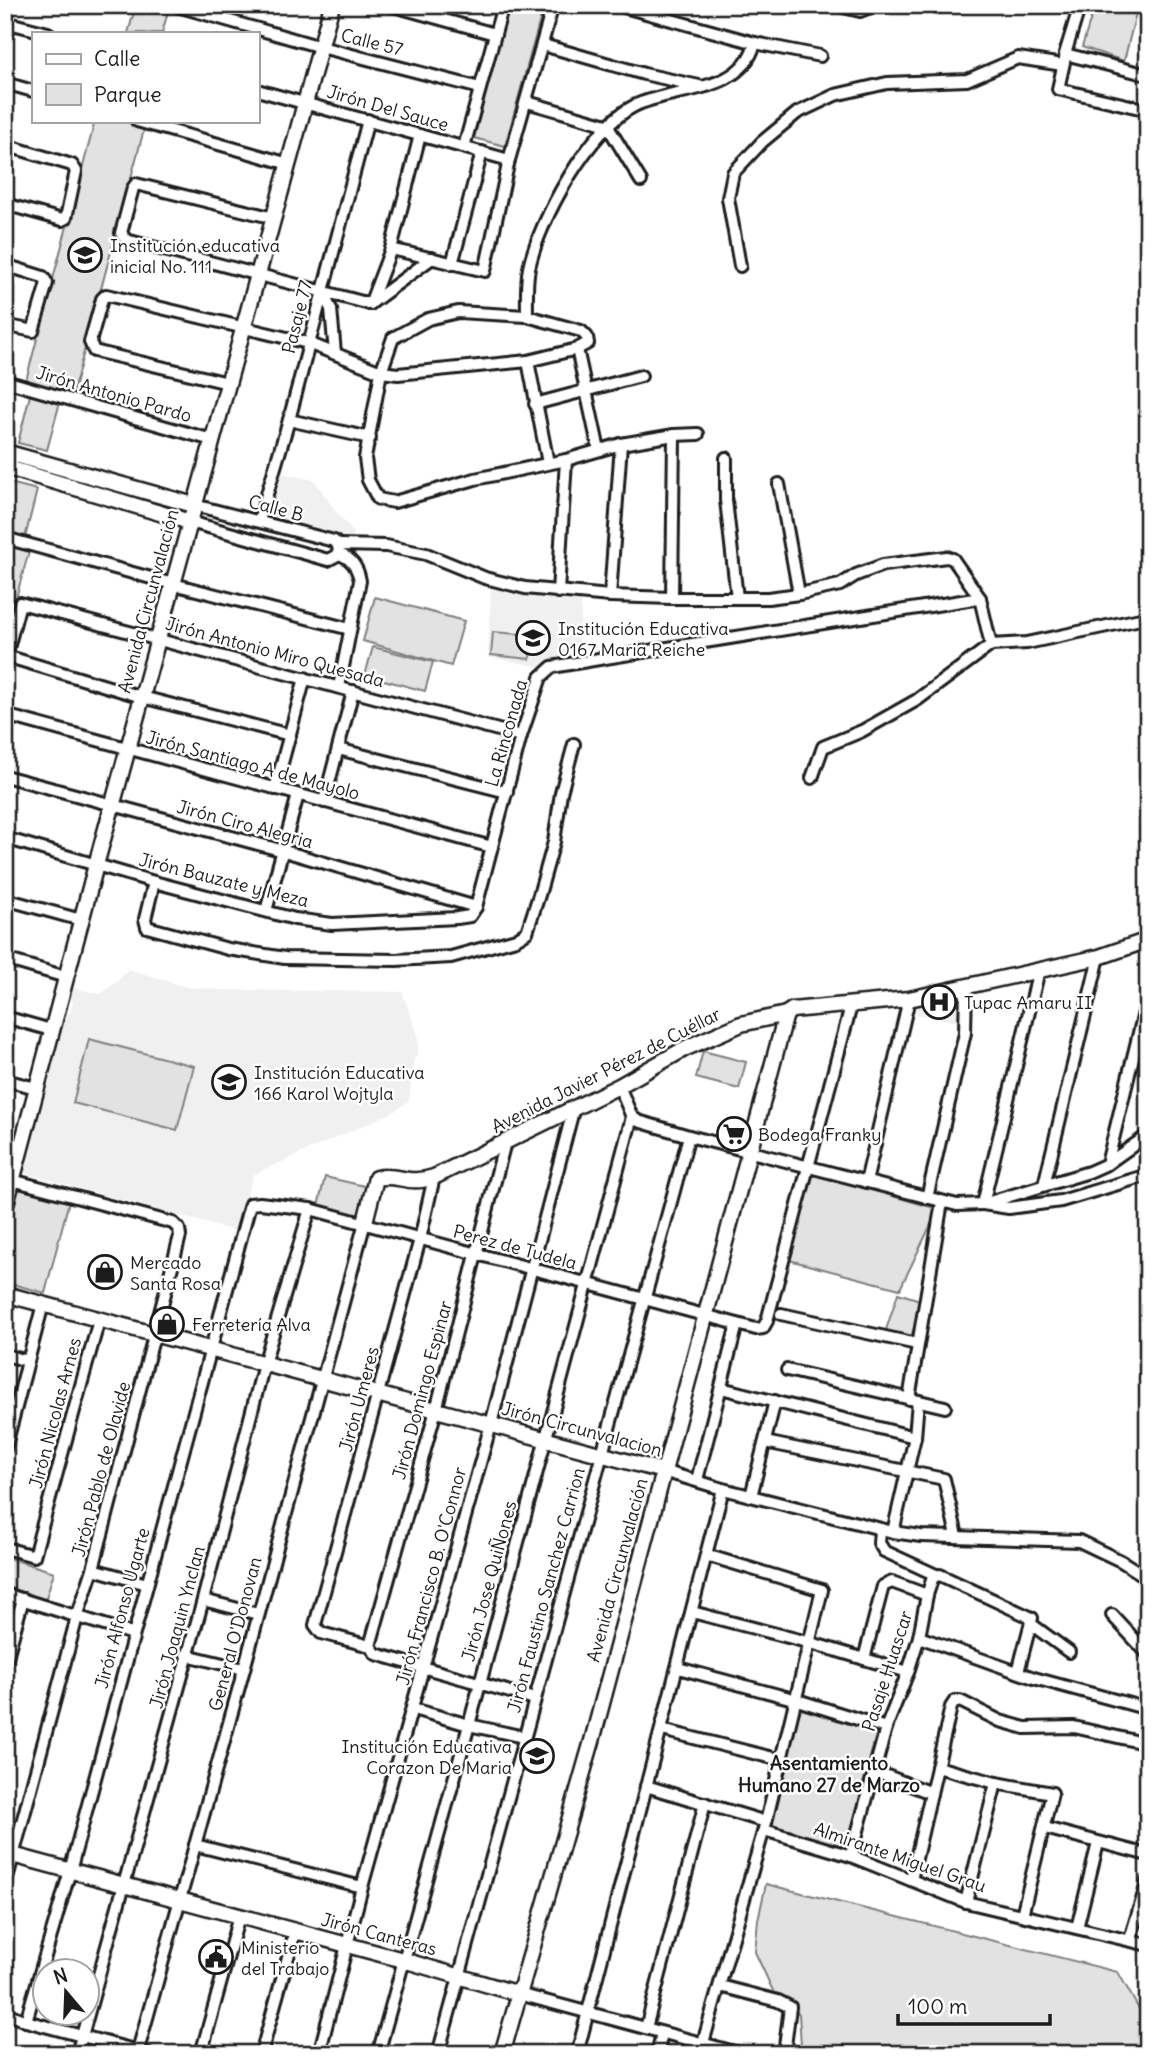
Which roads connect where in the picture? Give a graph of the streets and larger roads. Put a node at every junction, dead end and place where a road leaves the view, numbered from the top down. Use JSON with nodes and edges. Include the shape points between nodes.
{"nodes":[{"id":1,"x":174,"y":5,"type":"edge"},
{"id":2,"x":332,"y":5,"type":"edge"},
{"id":3,"x":390,"y":5,"type":"edge"},
{"id":4,"x":503,"y":5,"type":"edge"},
{"id":5,"x":553,"y":5,"type":"edge"},
{"id":6,"x":617,"y":5,"type":"edge"},
{"id":7,"x":835,"y":5,"type":"edge"},
{"id":8,"x":875,"y":5,"type":"edge"},
{"id":9,"x":1076,"y":6,"type":"edge"},
{"id":10,"x":5,"y":22,"type":"edge"},
{"id":11,"x":44,"y":32,"type":"edge"},
{"id":12,"x":495,"y":34,"type":"junction"},
{"id":13,"x":755,"y":43,"type":"junction"},
{"id":14,"x":542,"y":45,"type":"junction"},
{"id":15,"x":321,"y":47,"type":"junction"},
{"id":16,"x":820,"y":56,"type":"dead end"},
{"id":17,"x":1064,"y":60,"type":"junction"},
{"id":18,"x":1148,"y":75,"type":"edge"},
{"id":19,"x":5,"y":83,"type":"edge"},
{"id":20,"x":699,"y":86,"type":"junction"},
{"id":21,"x":480,"y":88,"type":"junction"},
{"id":22,"x":32,"y":91,"type":"edge"},
{"id":23,"x":259,"y":91,"type":"edge"},
{"id":24,"x":527,"y":102,"type":"junction"},
{"id":25,"x":305,"y":103,"type":"junction"},
{"id":26,"x":1148,"y":110,"type":"edge"},
{"id":27,"x":368,"y":120,"type":"junction"},
{"id":28,"x":141,"y":122,"type":"edge"},
{"id":29,"x":607,"y":125,"type":"junction"},
{"id":30,"x":420,"y":135,"type":"junction"},
{"id":31,"x":5,"y":145,"type":"edge"},
{"id":32,"x":464,"y":147,"type":"junction"},
{"id":33,"x":482,"y":152,"type":"junction"},
{"id":34,"x":509,"y":160,"type":"junction"},
{"id":35,"x":289,"y":163,"type":"junction"},
{"id":36,"x":641,"y":181,"type":"dead end"},
{"id":37,"x":5,"y":204,"type":"edge"},
{"id":38,"x":274,"y":218,"type":"junction"},
{"id":39,"x":391,"y":249,"type":"junction"},
{"id":40,"x":432,"y":258,"type":"junction"},
{"id":41,"x":453,"y":264,"type":"junction"},
{"id":42,"x":5,"y":265,"type":"edge"},
{"id":43,"x":740,"y":266,"type":"dead end"},
{"id":44,"x":259,"y":274,"type":"junction"},
{"id":45,"x":321,"y":290,"type":"junction"},
{"id":46,"x":370,"y":304,"type":"junction"},
{"id":47,"x":527,"y":316,"type":"junction"},
{"id":48,"x":5,"y":325,"type":"edge"},
{"id":49,"x":243,"y":329,"type":"junction"},
{"id":50,"x":308,"y":343,"type":"junction"},
{"id":51,"x":576,"y":349,"type":"junction"},
{"id":52,"x":335,"y":353,"type":"junction"},
{"id":53,"x":528,"y":361,"type":"junction"},
{"id":54,"x":382,"y":372,"type":"junction"},
{"id":55,"x":641,"y":376,"type":"dead end"},
{"id":56,"x":5,"y":381,"type":"edge"},
{"id":57,"x":228,"y":383,"type":"junction"},
{"id":58,"x":586,"y":391,"type":"junction"},
{"id":59,"x":535,"y":404,"type":"junction"},
{"id":60,"x":289,"y":420,"type":"junction"},
{"id":61,"x":698,"y":434,"type":"dead end"},
{"id":62,"x":674,"y":435,"type":"junction"},
{"id":63,"x":370,"y":438,"type":"junction"},
{"id":64,"x":212,"y":440,"type":"junction"},
{"id":65,"x":621,"y":444,"type":"junction"},
{"id":66,"x":599,"y":450,"type":"junction"},
{"id":67,"x":5,"y":452,"type":"edge"},
{"id":68,"x":726,"y":458,"type":"dead end"},
{"id":69,"x":566,"y":460,"type":"junction"},
{"id":70,"x":548,"y":463,"type":"junction"},
{"id":71,"x":25,"y":465,"type":"junction"},
{"id":72,"x":5,"y":467,"type":"edge"},
{"id":73,"x":779,"y":484,"type":"dead end"},
{"id":74,"x":194,"y":505,"type":"junction"},
{"id":75,"x":258,"y":521,"type":"junction"},
{"id":76,"x":190,"y":522,"type":"junction"},
{"id":77,"x":5,"y":538,"type":"edge"},
{"id":78,"x":338,"y":550,"type":"junction"},
{"id":79,"x":173,"y":584,"type":"junction"},
{"id":80,"x":558,"y":592,"type":"junction"},
{"id":81,"x":799,"y":594,"type":"junction"},
{"id":82,"x":610,"y":596,"type":"junction"},
{"id":83,"x":673,"y":598,"type":"junction"},
{"id":84,"x":737,"y":598,"type":"junction"},
{"id":85,"x":980,"y":598,"type":"junction"},
{"id":86,"x":1145,"y":618,"type":"dead end"},
{"id":87,"x":350,"y":629,"type":"junction"},
{"id":88,"x":158,"y":639,"type":"junction"},
{"id":89,"x":991,"y":645,"type":"junction"},
{"id":90,"x":6,"y":656,"type":"edge"},
{"id":91,"x":305,"y":678,"type":"junction"},
{"id":92,"x":339,"y":687,"type":"junction"},
{"id":93,"x":353,"y":691,"type":"junction"},
{"id":94,"x":142,"y":696,"type":"junction"},
{"id":95,"x":5,"y":715,"type":"edge"},
{"id":96,"x":290,"y":735,"type":"junction"},
{"id":97,"x":521,"y":736,"type":"junction"},
{"id":98,"x":574,"y":744,"type":"dead end"},
{"id":99,"x":338,"y":749,"type":"junction"},
{"id":100,"x":127,"y":750,"type":"junction"},
{"id":101,"x":5,"y":776,"type":"edge"},
{"id":102,"x":812,"y":778,"type":"dead end"},
{"id":103,"x":275,"y":789,"type":"junction"},
{"id":104,"x":507,"y":792,"type":"junction"},
{"id":105,"x":298,"y":795,"type":"junction"},
{"id":106,"x":324,"y":802,"type":"junction"},
{"id":107,"x":113,"y":807,"type":"junction"},
{"id":108,"x":5,"y":838,"type":"edge"},
{"id":109,"x":492,"y":847,"type":"junction"},
{"id":110,"x":284,"y":851,"type":"junction"},
{"id":111,"x":96,"y":865,"type":"junction"},
{"id":112,"x":154,"y":882,"type":"junction"},
{"id":113,"x":5,"y":899,"type":"edge"},
{"id":114,"x":476,"y":907,"type":"junction"},
{"id":115,"x":266,"y":911,"type":"junction"},
{"id":116,"x":81,"y":920,"type":"junction"},
{"id":117,"x":1148,"y":940,"type":"edge"},
{"id":118,"x":1099,"y":957,"type":"junction"},
{"id":119,"x":5,"y":960,"type":"edge"},
{"id":120,"x":1039,"y":970,"type":"junction"},
{"id":121,"x":66,"y":977,"type":"junction"},
{"id":122,"x":966,"y":986,"type":"junction"},
{"id":123,"x":1148,"y":996,"type":"edge"},
{"id":124,"x":909,"y":999,"type":"junction"},
{"id":125,"x":851,"y":1006,"type":"junction"},
{"id":126,"x":786,"y":1014,"type":"junction"},
{"id":127,"x":5,"y":1017,"type":"edge"},
{"id":128,"x":51,"y":1030,"type":"junction"},
{"id":129,"x":5,"y":1080,"type":"edge"},
{"id":130,"x":619,"y":1086,"type":"junction"},
{"id":131,"x":36,"y":1088,"type":"junction"},
{"id":132,"x":575,"y":1107,"type":"junction"},
{"id":133,"x":632,"y":1117,"type":"junction"},
{"id":134,"x":1148,"y":1135,"type":"edge"},
{"id":135,"x":689,"y":1136,"type":"junction"},
{"id":136,"x":505,"y":1142,"type":"junction"},
{"id":137,"x":5,"y":1143,"type":"edge"},
{"id":138,"x":20,"y":1147,"type":"junction"},
{"id":139,"x":749,"y":1150,"type":"junction"},
{"id":140,"x":1107,"y":1164,"type":"junction"},
{"id":141,"x":809,"y":1167,"type":"junction"},
{"id":142,"x":1148,"y":1175,"type":"edge"},
{"id":143,"x":434,"y":1177,"type":"junction"},
{"id":144,"x":12,"y":1180,"type":"junction"},
{"id":145,"x":866,"y":1182,"type":"junction"},
{"id":146,"x":1044,"y":1185,"type":"junction"},
{"id":147,"x":927,"y":1198,"type":"junction"},
{"id":148,"x":942,"y":1202,"type":"junction"},
{"id":149,"x":984,"y":1203,"type":"junction"},
{"id":150,"x":250,"y":1204,"type":"joint"},
{"id":151,"x":5,"y":1206,"type":"edge"},
{"id":152,"x":310,"y":1209,"type":"junction"},
{"id":153,"x":365,"y":1222,"type":"junction"},
{"id":154,"x":420,"y":1239,"type":"junction"},
{"id":155,"x":475,"y":1254,"type":"junction"},
{"id":156,"x":532,"y":1270,"type":"junction"},
{"id":157,"x":587,"y":1284,"type":"junction"},
{"id":158,"x":5,"y":1294,"type":"edge"},
{"id":159,"x":643,"y":1299,"type":"junction"},
{"id":160,"x":43,"y":1304,"type":"junction"},
{"id":161,"x":780,"y":1314,"type":"dead end"},
{"id":162,"x":707,"y":1315,"type":"junction"},
{"id":163,"x":99,"y":1320,"type":"junction"},
{"id":164,"x":737,"y":1324,"type":"junction"},
{"id":165,"x":154,"y":1335,"type":"junction"},
{"id":166,"x":917,"y":1344,"type":"junction"},
{"id":167,"x":210,"y":1350,"type":"junction"},
{"id":168,"x":5,"y":1355,"type":"edge"},
{"id":169,"x":28,"y":1362,"type":"junction"},
{"id":170,"x":264,"y":1364,"type":"junction"},
{"id":171,"x":787,"y":1370,"type":"dead end"},
{"id":172,"x":322,"y":1379,"type":"junction"},
{"id":173,"x":721,"y":1388,"type":"junction"},
{"id":174,"x":379,"y":1393,"type":"junction"},
{"id":175,"x":913,"y":1400,"type":"junction"},
{"id":176,"x":775,"y":1401,"type":"junction"},
{"id":177,"x":945,"y":1407,"type":"dead end"},
{"id":178,"x":436,"y":1410,"type":"junction"},
{"id":179,"x":491,"y":1424,"type":"junction"},
{"id":180,"x":915,"y":1437,"type":"junction"},
{"id":181,"x":545,"y":1439,"type":"junction"},
{"id":182,"x":765,"y":1442,"type":"junction"},
{"id":183,"x":5,"y":1449,"type":"edge"},
{"id":184,"x":601,"y":1454,"type":"junction"},
{"id":185,"x":663,"y":1471,"type":"junction"},
{"id":186,"x":907,"y":1473,"type":"junction"},
{"id":187,"x":697,"y":1480,"type":"junction"},
{"id":188,"x":723,"y":1489,"type":"junction"},
{"id":189,"x":751,"y":1496,"type":"junction"},
{"id":190,"x":880,"y":1530,"type":"junction"},
{"id":191,"x":893,"y":1532,"type":"junction"},
{"id":192,"x":957,"y":1536,"type":"junction"},
{"id":193,"x":5,"y":1548,"type":"edge"},
{"id":194,"x":706,"y":1555,"type":"junction"},
{"id":195,"x":93,"y":1569,"type":"junction"},
{"id":196,"x":935,"y":1576,"type":"junction"},
{"id":197,"x":1148,"y":1578,"type":"edge"},
{"id":198,"x":147,"y":1584,"type":"junction"},
{"id":199,"x":5,"y":1594,"type":"edge"},
{"id":200,"x":927,"y":1595,"type":"junction"},
{"id":201,"x":23,"y":1599,"type":"junction"},
{"id":202,"x":203,"y":1600,"type":"junction"},
{"id":203,"x":692,"y":1612,"type":"junction"},
{"id":204,"x":258,"y":1614,"type":"junction"},
{"id":205,"x":1112,"y":1615,"type":"dead end"},
{"id":206,"x":77,"y":1617,"type":"junction"},
{"id":207,"x":1031,"y":1624,"type":"junction"},
{"id":208,"x":133,"y":1634,"type":"junction"},
{"id":209,"x":919,"y":1637,"type":"junction"},
{"id":210,"x":811,"y":1643,"type":"junction"},
{"id":211,"x":370,"y":1646,"type":"junction"},
{"id":212,"x":1069,"y":1652,"type":"dead end"},
{"id":213,"x":1148,"y":1654,"type":"edge"},
{"id":214,"x":186,"y":1655,"type":"junction"},
{"id":215,"x":864,"y":1659,"type":"junction"},
{"id":216,"x":5,"y":1664,"type":"edge"},
{"id":217,"x":244,"y":1668,"type":"junction"},
{"id":218,"x":424,"y":1668,"type":"junction"},
{"id":219,"x":678,"y":1668,"type":"junction"},
{"id":220,"x":908,"y":1672,"type":"junction"},
{"id":221,"x":1018,"y":1672,"type":"junction"},
{"id":222,"x":479,"y":1684,"type":"junction"},
{"id":223,"x":535,"y":1699,"type":"junction"},
{"id":224,"x":797,"y":1700,"type":"junction"},
{"id":225,"x":1148,"y":1705,"type":"edge"},
{"id":226,"x":412,"y":1709,"type":"junction"},
{"id":227,"x":469,"y":1725,"type":"junction"},
{"id":228,"x":886,"y":1728,"type":"junction"},
{"id":229,"x":662,"y":1730,"type":"junction"},
{"id":230,"x":524,"y":1737,"type":"junction"},
{"id":231,"x":1148,"y":1744,"type":"edge"},
{"id":232,"x":781,"y":1760,"type":"junction"},
{"id":233,"x":937,"y":1768,"type":"junction"},
{"id":234,"x":874,"y":1771,"type":"junction"},
{"id":235,"x":996,"y":1783,"type":"junction"},
{"id":236,"x":646,"y":1786,"type":"junction"},
{"id":237,"x":931,"y":1793,"type":"junction"},
{"id":238,"x":705,"y":1803,"type":"junction"},
{"id":239,"x":765,"y":1826,"type":"junction"},
{"id":240,"x":1045,"y":1828,"type":"junction"},
{"id":241,"x":1098,"y":1843,"type":"junction"},
{"id":242,"x":195,"y":1845,"type":"junction"},
{"id":243,"x":9,"y":1854,"type":"edge"},
{"id":244,"x":1148,"y":1855,"type":"edge"},
{"id":245,"x":851,"y":1856,"type":"junction"},
{"id":246,"x":70,"y":1871,"type":"junction"},
{"id":247,"x":911,"y":1880,"type":"junction"},
{"id":248,"x":1148,"y":1882,"type":"edge"},
{"id":249,"x":5,"y":1886,"type":"edge"},
{"id":250,"x":124,"y":1886,"type":"junction"},
{"id":251,"x":362,"y":1887,"type":"junction"},
{"id":252,"x":180,"y":1900,"type":"junction"},
{"id":253,"x":967,"y":1902,"type":"junction"},
{"id":254,"x":1022,"y":1915,"type":"junction"},
{"id":255,"x":239,"y":1916,"type":"junction"},
{"id":256,"x":1077,"y":1928,"type":"junction"},
{"id":257,"x":295,"y":1932,"type":"junction"},
{"id":258,"x":1130,"y":1940,"type":"junction"},
{"id":259,"x":347,"y":1945,"type":"junction"},
{"id":260,"x":1148,"y":1945,"type":"edge"},
{"id":261,"x":403,"y":1960,"type":"junction"},
{"id":262,"x":460,"y":1976,"type":"junction"},
{"id":263,"x":720,"y":1986,"type":"junction"},
{"id":264,"x":519,"y":1994,"type":"junction"},
{"id":265,"x":588,"y":2012,"type":"junction"},
{"id":266,"x":5,"y":2013,"type":"edge"},
{"id":267,"x":26,"y":2021,"type":"junction"},
{"id":268,"x":646,"y":2028,"type":"junction"},
{"id":269,"x":662,"y":2033,"type":"junction"},
{"id":270,"x":82,"y":2036,"type":"junction"},
{"id":271,"x":703,"y":2043,"type":"junction"},
{"id":272,"x":141,"y":2053,"type":"edge"},
{"id":273,"x":77,"y":2054,"type":"edge"},
{"id":274,"x":201,"y":2054,"type":"edge"},
{"id":275,"x":261,"y":2054,"type":"edge"},
{"id":276,"x":319,"y":2054,"type":"edge"},
{"id":277,"x":378,"y":2054,"type":"edge"},
{"id":278,"x":438,"y":2054,"type":"edge"},
{"id":279,"x":502,"y":2054,"type":"edge"},
{"id":280,"x":577,"y":2054,"type":"edge"},
{"id":281,"x":657,"y":2054,"type":"edge"},
{"id":282,"x":742,"y":2054,"type":"edge"},
{"id":283,"x":784,"y":2054,"type":"edge"}],
"edges":[{"from":1,"to":15,"type":"street","name":"Calle 57"},
{"from":2,"to":15,"type":"street","name":"Avenida Circunvalación"},
{"from":3,"to":12,"type":"street"},
{"from":4,"to":12,"type":"street"},
{"from":5,"to":14,"type":"street"},
{"from":6,"to":13,"type":"street"},
{"from":7,"to":8,"type":"street","via":[[860,11]]},
{"from":9,"to":17,"type":"street"},
{"from":10,"to":11,"type":"street"},
{"from":12,"to":21,"type":"street"},
{"from":13,"to":16,"type":"street"},
{"from":13,"to":20,"type":"street","via":[[742,69],[728,79]]},
{"from":14,"to":20,"type":"street"},
{"from":14,"to":24,"type":"street"},
{"from":15,"to":21,"type":"street","name":"Calle 57"},
{"from":15,"to":25,"type":"street","name":"Avenida Circunvalación"},
{"from":17,"to":18,"type":"street"},
{"from":17,"to":26,"type":"street","via":[[1058,89]]},
{"from":17,"to":43,"type":"street","via":[[1018,58],[967,80],[887,83],[835,95],[797,113],[733,173],[728,198]]},
{"from":19,"to":22,"type":"street"},
{"from":20,"to":29,"type":"street","via":[[635,106]]},
{"from":21,"to":32,"type":"street"},
{"from":23,"to":25,"type":"street","name":"Jirón Del Sauce"},
{"from":24,"to":29,"type":"street"},
{"from":24,"to":34,"type":"street"},
{"from":25,"to":27,"type":"street","name":"Jirón Del Sauce"},
{"from":25,"to":35,"type":"street","name":"Avenida Circunvalación"},
{"from":27,"to":30,"type":"street","name":"Jirón Del Sauce"},
{"from":27,"to":45,"type":"street","name":"Pasaje 77"},
{"from":28,"to":35,"type":"street"},
{"from":29,"to":36,"type":"street"},
{"from":29,"to":47,"type":"street","via":[[574,170],[535,244],[528,271]]},
{"from":30,"to":32,"type":"street","name":"Jirón Del Sauce"},
{"from":30,"to":39,"type":"street"},
{"from":31,"to":37,"type":"street","via":[[72,165],[76,171],[66,218],[57,220]]},
{"from":32,"to":33,"type":"street","name":"Jirón Del Sauce"},
{"from":33,"to":34,"type":"street","name":"Jirón Del Sauce"},
{"from":33,"to":41,"type":"street"},
{"from":34,"to":41,"type":"street","via":[[485,271]]},
{"from":35,"to":38,"type":"street","name":"Avenida Circunvalación"},
{"from":38,"to":44,"type":"street","name":"Avenida Circunvalación"},
{"from":38,"to":44,"type":"street","via":[[136,184],[133,188],[121,233],[126,240]]},
{"from":39,"to":40,"type":"street"},
{"from":39,"to":46,"type":"street"},
{"from":40,"to":41,"type":"street"},
{"from":40,"to":46,"type":"street"},
{"from":42,"to":48,"type":"street","via":[[43,277],[47,284],[35,329]]},
{"from":44,"to":45,"type":"street"},
{"from":44,"to":49,"type":"street","name":"Avenida Circunvalación"},
{"from":45,"to":46,"type":"street"},
{"from":45,"to":50,"type":"street","name":"Pasaje 77"},
{"from":45,"to":52,"type":"street","via":[[331,309]]},
{"from":47,"to":51,"type":"street","via":[[581,331],[588,343]]},
{"from":47,"to":54,"type":"street","via":[[458,312],[428,319],[393,338]]},
{"from":49,"to":50,"type":"street"},
{"from":49,"to":57,"type":"street","name":"Avenida Circunvalación"},
{"from":49,"to":57,"type":"street","via":[[106,295],[90,342],[94,351]]},
{"from":50,"to":52,"type":"street"},
{"from":50,"to":60,"type":"street","name":"Pasaje 77"},
{"from":51,"to":53,"type":"street"},
{"from":51,"to":58,"type":"street"},
{"from":52,"to":54,"type":"street"},
{"from":53,"to":54,"type":"street"},
{"from":53,"to":59,"type":"street"},
{"from":54,"to":63,"type":"street"},
{"from":55,"to":58,"type":"street"},
{"from":56,"to":64,"type":"street","name":"Jirón Antonio Pardo"},
{"from":57,"to":64,"type":"street","name":"Avenida Circunvalación"},
{"from":58,"to":59,"type":"street"},
{"from":58,"to":66,"type":"street"},
{"from":59,"to":70,"type":"street"},
{"from":60,"to":63,"type":"street"},
{"from":60,"to":75,"type":"street","name":"Pasaje 77"},
{"from":61,"to":62,"type":"street"},
{"from":62,"to":65,"type":"street"},
{"from":62,"to":83,"type":"street"},
{"from":63,"to":70,"type":"street","via":[[365,458],[368,480],[378,499],[394,502]]},
{"from":64,"to":74,"type":"street","name":"Avenida Circunvalación"},
{"from":65,"to":66,"type":"street"},
{"from":65,"to":82,"type":"street"},
{"from":66,"to":69,"type":"street"},
{"from":67,"to":71,"type":"street"},
{"from":68,"to":84,"type":"street"},
{"from":69,"to":70,"type":"street"},
{"from":69,"to":80,"type":"street"},
{"from":71,"to":72,"type":"street"},
{"from":71,"to":74,"type":"street"},
{"from":71,"to":76,"type":"street"},
{"from":73,"to":81,"type":"street"},
{"from":74,"to":75,"type":"street","name":"Calle B"},
{"from":74,"to":76,"type":"street","name":"Avenida Circunvalación"},
{"from":75,"to":78,"type":"street","name":"Calle B","via":[[334,541]]},
{"from":76,"to":78,"type":"street","name":"Calle B","via":[[328,560]]},
{"from":76,"to":79,"type":"street","name":"Avenida Circunvalación"},
{"from":77,"to":79,"type":"street"},
{"from":78,"to":80,"type":"street","via":[[386,546],[425,554],[485,578]]},
{"from":78,"to":87,"type":"street","via":[[359,575]]},
{"from":79,"to":87,"type":"street"},
{"from":79,"to":88,"type":"street","name":"Avenida Circunvalación"},
{"from":80,"to":82,"type":"street"},
{"from":81,"to":84,"type":"street"},
{"from":81,"to":85,"type":"street","via":[[840,585],[883,565],[947,557]]},
{"from":82,"to":83,"type":"street"},
{"from":83,"to":84,"type":"street"},
{"from":85,"to":89,"type":"street"},
{"from":85,"to":97,"type":"street","name":"La Rinconada","via":[[552,667],[541,677]]},
{"from":86,"to":89,"type":"street","via":[[1027,643]]},
{"from":87,"to":92,"type":"street"},
{"from":88,"to":90,"type":"street","name":"Jirón Antonio Miro Quesada","via":[[20,603]]},
{"from":88,"to":91,"type":"street","name":"Jirón Antonio Miro Quesada"},
{"from":88,"to":94,"type":"street","name":"Avenida Circunvalación"},
{"from":89,"to":102,"type":"street","via":[[917,700],[823,747]]},
{"from":90,"to":94,"type":"street"},
{"from":91,"to":92,"type":"street","name":"Jirón Antonio Miro Quesada"},
{"from":91,"to":96,"type":"street"},
{"from":92,"to":93,"type":"street","name":"Jirón Antonio Miro Quesada"},
{"from":93,"to":97,"type":"street","name":"Jirón Antonio Miro Quesada"},
{"from":93,"to":99,"type":"street"},
{"from":94,"to":96,"type":"street"},
{"from":94,"to":100,"type":"street","name":"Avenida Circunvalación"},
{"from":95,"to":100,"type":"street","name":"Jirón Santiago A de Mayolo"},
{"from":96,"to":103,"type":"street"},
{"from":97,"to":104,"type":"street","name":"La Rinconada"},
{"from":98,"to":112,"type":"street","via":[[539,895],[527,932],[516,939],[451,957],[285,958],[228,949],[147,927]]},
{"from":99,"to":104,"type":"street"},
{"from":99,"to":106,"type":"street"},
{"from":100,"to":103,"type":"street","name":"Jirón Santiago A de Mayolo"},
{"from":100,"to":107,"type":"street","name":"Avenida Circunvalación"},
{"from":101,"to":107,"type":"street","name":"Jirón Ciro Alegria"},
{"from":103,"to":105,"type":"street","name":"Jirón Santiago A de Mayolo"},
{"from":104,"to":109,"type":"street","name":"La Rinconada"},
{"from":105,"to":106,"type":"street","name":"Jirón Santiago A de Mayolo"},
{"from":105,"to":110,"type":"street"},
{"from":106,"to":109,"type":"street","name":"Jirón Santiago A de Mayolo"},
{"from":107,"to":110,"type":"street","name":"Jirón Ciro Alegria"},
{"from":107,"to":111,"type":"street","name":"Avenida Circunvalación"},
{"from":108,"to":111,"type":"street","name":"Jirón Bauzate y Meza"},
{"from":109,"to":114,"type":"street","name":"La Rinconada"},
{"from":110,"to":114,"type":"street","name":"Jirón Ciro Alegria"},
{"from":110,"to":115,"type":"street"},
{"from":111,"to":112,"type":"street","name":"Jirón Bauzate y Meza"},
{"from":111,"to":116,"type":"street","name":"Avenida Circunvalación"},
{"from":112,"to":115,"type":"street","name":"Jirón Bauzate y Meza"},
{"from":113,"to":116,"type":"street"},
{"from":114,"to":115,"type":"street","name":"Jirón Bauzate y Meza","via":[[470,916],[457,918],[332,924]]},
{"from":116,"to":121,"type":"street","name":"Avenida Circunvalación"},
{"from":117,"to":118,"type":"street","name":"Avenida Javier Pérez de Cuéllar"},
{"from":118,"to":120,"type":"street","name":"Avenida Javier Pérez de Cuéllar"},
{"from":118,"to":146,"type":"street"},
{"from":119,"to":121,"type":"street"},
{"from":120,"to":122,"type":"street","name":"Avenida Javier Pérez de Cuéllar"},
{"from":120,"to":149,"type":"street"},
{"from":121,"to":128,"type":"street","name":"Avenida Circunvalación"},
{"from":122,"to":124,"type":"street","name":"Avenida Javier Pérez de Cuéllar"},
{"from":122,"to":147,"type":"street","via":[[965,1033]]},
{"from":123,"to":140,"type":"street"},
{"from":124,"to":125,"type":"street","name":"Avenida Javier Pérez de Cuéllar"},
{"from":124,"to":145,"type":"street"},
{"from":125,"to":126,"type":"street","name":"Avenida Javier Pérez de Cuéllar"},
{"from":125,"to":141,"type":"street"},
{"from":126,"to":130,"type":"street","name":"Avenida Javier Pérez de Cuéllar","via":[[741,1024],[686,1048]]},
{"from":126,"to":139,"type":"street","name":"Avenida Circunvalación"},
{"from":127,"to":128,"type":"street"},
{"from":128,"to":131,"type":"street","name":"Avenida Circunvalación"},
{"from":129,"to":131,"type":"street"},
{"from":130,"to":132,"type":"street","name":"Avenida Javier Pérez de Cuéllar"},
{"from":130,"to":133,"type":"street"},
{"from":131,"to":138,"type":"street","name":"Avenida Circunvalación"},
{"from":132,"to":136,"type":"street","name":"Avenida Javier Pérez de Cuéllar"},
{"from":132,"to":156,"type":"street","name":"Jirón Francisco B. O'Connor"},
{"from":133,"to":135,"type":"street"},
{"from":133,"to":157,"type":"street","name":"Jirón Jose QuiÑones"},
{"from":134,"to":140,"type":"street"},
{"from":135,"to":139,"type":"street"},
{"from":135,"to":159,"type":"street","name":"Jirón Faustino Sanchez Carrion"},
{"from":136,"to":143,"type":"street","name":"Avenida Javier Pérez de Cuéllar"},
{"from":136,"to":155,"type":"street","name":"Jirón Domingo Espinar"},
{"from":137,"to":138,"type":"street"},
{"from":138,"to":144,"type":"street","name":"Avenida Circunvalación"},
{"from":139,"to":141,"type":"street"},
{"from":139,"to":162,"type":"street","name":"Avenida Circunvalación"},
{"from":140,"to":146,"type":"street"},
{"from":141,"to":145,"type":"street"},
{"from":141,"to":164,"type":"street","name":"Perez de Tudela","via":[[767,1321],[756,1329]]},
{"from":142,"to":149,"type":"street","via":[[1061,1201],[1009,1208]]},
{"from":143,"to":153,"type":"street","name":"Avenida Javier Pérez de Cuéllar","via":[[408,1182],[376,1178]]},
{"from":143,"to":154,"type":"street","name":"Jirón Umeres"},
{"from":144,"to":151,"type":"street","name":"Avenida Circunvalación"},
{"from":144,"to":165,"type":"street","name":"Jirón Pablo de Olavide","via":[[179,1228]]},
{"from":145,"to":147,"type":"street"},
{"from":146,"to":149,"type":"street"},
{"from":147,"to":148,"type":"street"},
{"from":148,"to":149,"type":"street"},
{"from":148,"to":166,"type":"street"},
{"from":150,"to":152,"type":"street","name":"Perez de Tudela"},
{"from":150,"to":167,"type":"street","name":"Jirón Alfonso Ugarte"},
{"from":152,"to":153,"type":"street","name":"Perez de Tudela"},
{"from":152,"to":170,"type":"street","name":"Jirón Joaquin Ynclan"},
{"from":153,"to":154,"type":"street","name":"Perez de Tudela"},
{"from":153,"to":172,"type":"street","name":"General O'Donovan"},
{"from":154,"to":155,"type":"street","name":"Perez de Tudela"},
{"from":154,"to":174,"type":"street","name":"Jirón Umeres"},
{"from":155,"to":156,"type":"street","name":"Perez de Tudela"},
{"from":155,"to":178,"type":"street","name":"Jirón Domingo Espinar"},
{"from":156,"to":157,"type":"street","name":"Perez de Tudela"},
{"from":156,"to":179,"type":"street","name":"Jirón Francisco B. O'Connor"},
{"from":157,"to":159,"type":"street","name":"Perez de Tudela"},
{"from":157,"to":181,"type":"street","name":"Jirón Jose QuiÑones"},
{"from":158,"to":160,"type":"street","name":"Jirón Circunvalacion"},
{"from":159,"to":162,"type":"street","name":"Perez de Tudela"},
{"from":159,"to":184,"type":"street","name":"Jirón Faustino Sanchez Carrion"},
{"from":160,"to":163,"type":"street","name":"Jirón Circunvalacion"},
{"from":160,"to":169,"type":"street"},
{"from":161,"to":166,"type":"street"},
{"from":162,"to":164,"type":"street","name":"Perez de Tudela"},
{"from":162,"to":185,"type":"street","name":"Avenida Circunvalación"},
{"from":163,"to":165,"type":"street","name":"Jirón Circunvalacion"},
{"from":163,"to":193,"type":"street","name":"Jirón Nicolas Arnes","via":[[34,1556]]},
{"from":164,"to":173,"type":"street"},
{"from":165,"to":167,"type":"street","name":"Jirón Circunvalacion"},
{"from":165,"to":195,"type":"street","name":"Jirón Pablo de Olavide"},
{"from":166,"to":175,"type":"street"},
{"from":167,"to":170,"type":"street","name":"Jirón Circunvalacion"},
{"from":167,"to":198,"type":"street","name":"Jirón Alfonso Ugarte"},
{"from":168,"to":169,"type":"street"},
{"from":169,"to":183,"type":"street"},
{"from":170,"to":172,"type":"street","name":"Jirón Circunvalacion"},
{"from":170,"to":202,"type":"street","name":"Jirón Joaquin Ynclan"},
{"from":171,"to":175,"type":"street"},
{"from":172,"to":174,"type":"street","name":"Jirón Circunvalacion"},
{"from":172,"to":204,"type":"street","name":"General O'Donovan"},
{"from":173,"to":176,"type":"street"},
{"from":173,"to":187,"type":"street"},
{"from":174,"to":178,"type":"street","name":"Jirón Circunvalacion"},
{"from":174,"to":211,"type":"street","name":"Jirón Umeres","via":[[315,1625],[317,1630]]},
{"from":175,"to":177,"type":"street"},
{"from":175,"to":180,"type":"street"},
{"from":176,"to":180,"type":"street"},
{"from":176,"to":182,"type":"street"},
{"from":178,"to":179,"type":"street","name":"Jirón Circunvalacion"},
{"from":178,"to":211,"type":"street","name":"Jirón Domingo Espinar"},
{"from":179,"to":181,"type":"street","name":"Jirón Circunvalacion"},
{"from":179,"to":218,"type":"street","name":"Jirón Francisco B. O'Connor"},
{"from":180,"to":186,"type":"street"},
{"from":181,"to":184,"type":"street","name":"Jirón Circunvalacion"},
{"from":181,"to":222,"type":"street","name":"Jirón Jose QuiÑones"},
{"from":182,"to":186,"type":"street"},
{"from":182,"to":189,"type":"street"},
{"from":184,"to":185,"type":"street","name":"Jirón Circunvalacion"},
{"from":184,"to":223,"type":"street","name":"Jirón Faustino Sanchez Carrion"},
{"from":185,"to":187,"type":"street","name":"Jirón Circunvalacion"},
{"from":185,"to":264,"type":"street","name":"Avenida Circunvalación"},
{"from":186,"to":191,"type":"street"},
{"from":186,"to":192,"type":"street","via":[[944,1479]]},
{"from":187,"to":188,"type":"street","name":"Jirón Circunvalacion"},
{"from":188,"to":189,"type":"street","name":"Jirón Circunvalacion"},
{"from":188,"to":194,"type":"street"},
{"from":189,"to":190,"type":"street","name":"Jirón Circunvalacion"},
{"from":190,"to":191,"type":"street","name":"Jirón Circunvalacion"},
{"from":190,"to":196,"type":"street","via":[[884,1551]]},
{"from":191,"to":192,"type":"street","name":"Jirón Circunvalacion"},
{"from":192,"to":197,"type":"street","name":"Jirón Circunvalacion","via":[[1079,1541]]},
{"from":194,"to":203,"type":"street"},
{"from":194,"to":210,"type":"street","via":[[822,1590]]},
{"from":195,"to":198,"type":"street"},
{"from":195,"to":206,"type":"street","name":"Jirón Pablo de Olavide"},
{"from":196,"to":200,"type":"street","name":"Pasaje Huascar"},
{"from":196,"to":207,"type":"street","via":[[1032,1618]]},
{"from":198,"to":208,"type":"street","name":"Jirón Alfonso Ugarte"},
{"from":199,"to":201,"type":"street"},
{"from":200,"to":209,"type":"street","name":"Pasaje Huascar"},
{"from":200,"to":215,"type":"street","via":[[892,1583],[883,1586]]},
{"from":201,"to":206,"type":"street"},
{"from":201,"to":216,"type":"street"},
{"from":202,"to":204,"type":"street"},
{"from":202,"to":214,"type":"street","name":"Jirón Joaquin Ynclan"},
{"from":203,"to":210,"type":"street"},
{"from":203,"to":219,"type":"street"},
{"from":204,"to":217,"type":"street","name":"General O'Donovan"},
{"from":205,"to":213,"type":"street"},
{"from":206,"to":208,"type":"street"},
{"from":206,"to":243,"type":"street","name":"Jirón Pablo de Olavide"},
{"from":207,"to":212,"type":"street"},
{"from":207,"to":221,"type":"street"},
{"from":208,"to":246,"type":"street","name":"Jirón Alfonso Ugarte"},
{"from":209,"to":220,"type":"street","name":"Pasaje Huascar"},
{"from":209,"to":221,"type":"street"},
{"from":210,"to":215,"type":"street"},
{"from":210,"to":224,"type":"street"},
{"from":211,"to":218,"type":"street","via":[[376,1654]]},
{"from":214,"to":217,"type":"street"},
{"from":214,"to":250,"type":"street","name":"Jirón Joaquin Ynclan"},
{"from":215,"to":220,"type":"street"},
{"from":217,"to":242,"type":"street","name":"General O'Donovan"},
{"from":218,"to":222,"type":"street"},
{"from":218,"to":226,"type":"street","name":"Jirón Francisco B. O'Connor"},
{"from":219,"to":224,"type":"street"},
{"from":219,"to":229,"type":"street"},
{"from":220,"to":228,"type":"street","name":"Pasaje Huascar"},
{"from":221,"to":225,"type":"street","via":[[1137,1706]]},
{"from":222,"to":223,"type":"street"},
{"from":222,"to":227,"type":"street","name":"Jirón Jose QuiÑones"},
{"from":223,"to":230,"type":"street","name":"Jirón Faustino Sanchez Carrion"},
{"from":224,"to":228,"type":"street"},
{"from":224,"to":232,"type":"street"},
{"from":226,"to":227,"type":"street"},
{"from":226,"to":251,"type":"street","name":"Jirón Francisco B. O'Connor"},
{"from":227,"to":230,"type":"street"},
{"from":227,"to":261,"type":"street","name":"Jirón Jose QuiÑones"},
{"from":228,"to":234,"type":"street","name":"Pasaje Huascar"},
{"from":229,"to":232,"type":"street"},
{"from":229,"to":236,"type":"street"},
{"from":230,"to":262,"type":"street","name":"Jirón Faustino Sanchez Carrion"},
{"from":231,"to":233,"type":"street","via":[[1074,1727],[1025,1728],[954,1701]]},
{"from":232,"to":239,"type":"street"},
{"from":233,"to":235,"type":"street"},
{"from":233,"to":237,"type":"street"},
{"from":234,"to":237,"type":"street"},
{"from":234,"to":245,"type":"street","name":"Pasaje Huascar"},
{"from":235,"to":240,"type":"street","via":[[1052,1793]]},
{"from":235,"to":253,"type":"street"},
{"from":236,"to":238,"type":"street","name":"Almirante Miguel Grau"},
{"from":236,"to":265,"type":"street"},
{"from":237,"to":247,"type":"street"},
{"from":238,"to":239,"type":"street","name":"Almirante Miguel Grau"},
{"from":238,"to":268,"type":"street"},
{"from":239,"to":245,"type":"street","name":"Almirante Miguel Grau"},
{"from":239,"to":263,"type":"street"},
{"from":240,"to":241,"type":"street"},
{"from":240,"to":254,"type":"street"},
{"from":241,"to":244,"type":"street"},
{"from":241,"to":256,"type":"street"},
{"from":242,"to":251,"type":"street"},
{"from":242,"to":252,"type":"street","name":"General O'Donovan"},
{"from":243,"to":246,"type":"street","name":"Jirón Canteras"},
{"from":243,"to":249,"type":"street","name":"Jirón Pablo de Olavide"},
{"from":245,"to":247,"type":"street","name":"Almirante Miguel Grau"},
{"from":246,"to":250,"type":"street","name":"Jirón Canteras"},
{"from":246,"to":267,"type":"street","name":"Jirón Alfonso Ugarte"},
{"from":247,"to":253,"type":"street","name":"Almirante Miguel Grau"},
{"from":248,"to":258,"type":"street"},
{"from":250,"to":252,"type":"street","name":"Jirón Canteras"},
{"from":250,"to":270,"type":"street","name":"Jirón Joaquin Ynclan"},
{"from":251,"to":259,"type":"street","name":"Jirón Francisco B. O'Connor"},
{"from":252,"to":255,"type":"street","name":"Jirón Canteras"},
{"from":252,"to":272,"type":"street","name":"General O'Donovan"},
{"from":253,"to":254,"type":"street","name":"Almirante Miguel Grau"},
{"from":254,"to":256,"type":"street","name":"Almirante Miguel Grau"},
{"from":255,"to":257,"type":"street","name":"Jirón Canteras"},
{"from":255,"to":274,"type":"street"},
{"from":256,"to":258,"type":"street","name":"Almirante Miguel Grau"},
{"from":257,"to":259,"type":"street","name":"Jirón Canteras"},
{"from":257,"to":275,"type":"street"},
{"from":258,"to":260,"type":"street","name":"Almirante Miguel Grau"},
{"from":259,"to":261,"type":"street","name":"Jirón Canteras"},
{"from":259,"to":276,"type":"street","name":"Jirón Francisco B. O'Connor"},
{"from":261,"to":262,"type":"street","name":"Jirón Canteras"},
{"from":261,"to":277,"type":"street","name":"Jirón Jose QuiÑones"},
{"from":262,"to":264,"type":"street","name":"Jirón Canteras"},
{"from":262,"to":278,"type":"street","name":"Jirón Faustino Sanchez Carrion"},
{"from":263,"to":271,"type":"street"},
{"from":263,"to":283,"type":"street","via":[[790,2007]]},
{"from":264,"to":265,"type":"street","name":"Jirón Canteras"},
{"from":264,"to":279,"type":"street","name":"Avenida Circunvalación"},
{"from":265,"to":268,"type":"street","name":"Jirón Canteras"},
{"from":265,"to":280,"type":"street"},
{"from":266,"to":267,"type":"street"},
{"from":267,"to":270,"type":"street"},
{"from":268,"to":269,"type":"street","name":"Jirón Canteras"},
{"from":269,"to":271,"type":"street","name":"Jirón Canteras"},
{"from":269,"to":281,"type":"street"},
{"from":270,"to":272,"type":"street"},
{"from":270,"to":273,"type":"street","name":"Jirón Joaquin Ynclan"},
{"from":271,"to":282,"type":"street","name":"Jirón Canteras"}]}
